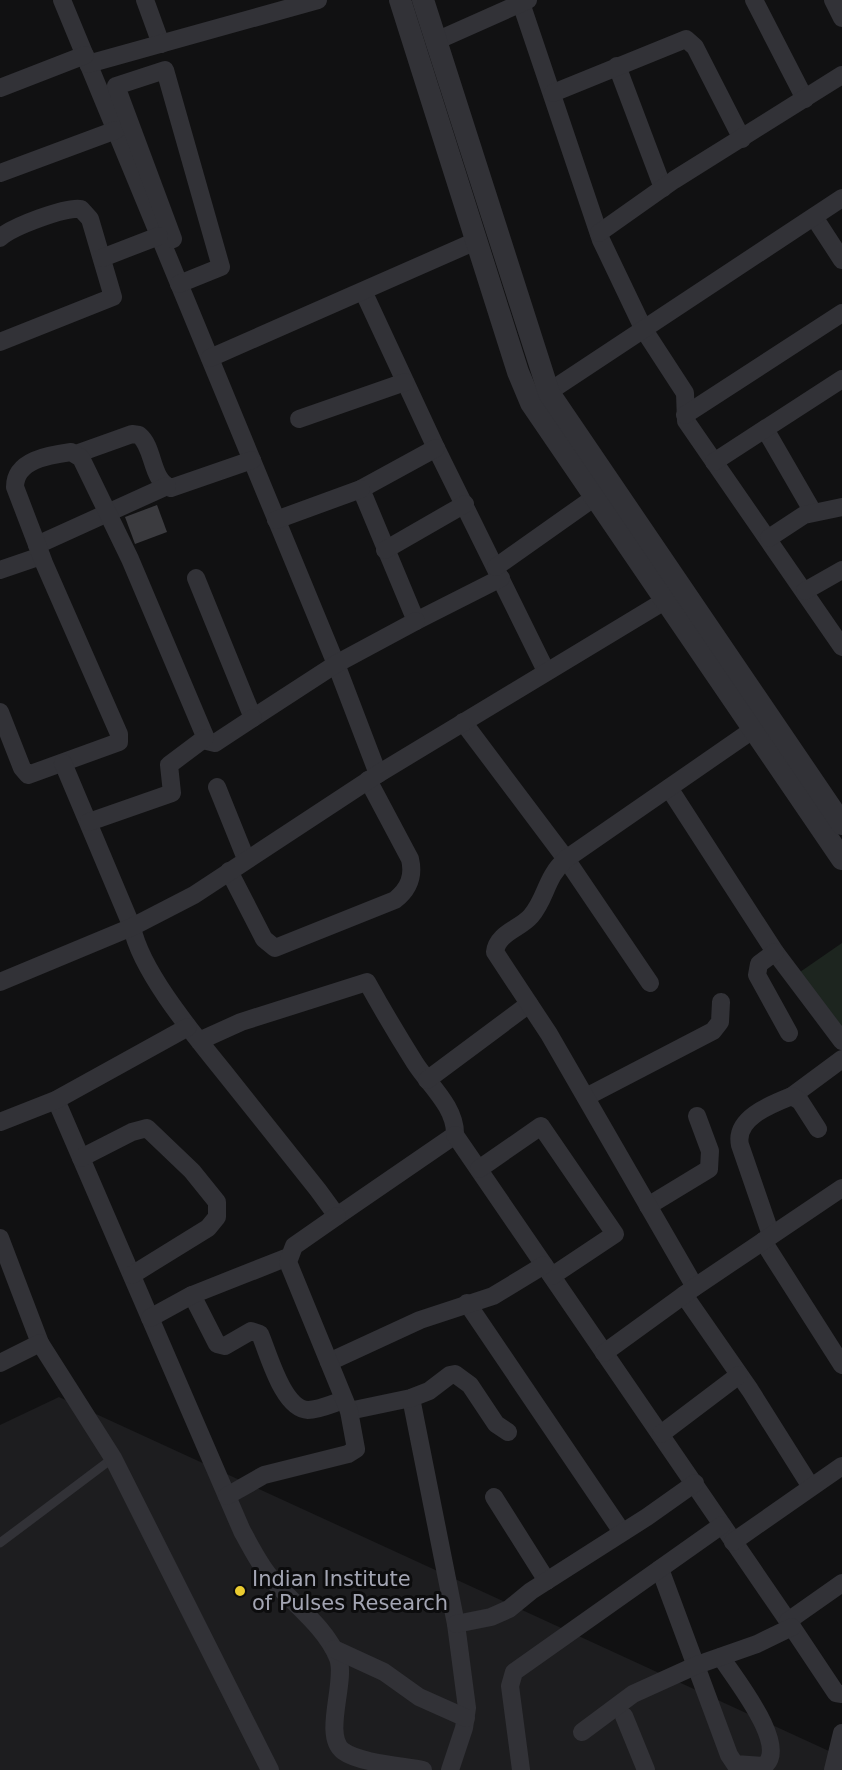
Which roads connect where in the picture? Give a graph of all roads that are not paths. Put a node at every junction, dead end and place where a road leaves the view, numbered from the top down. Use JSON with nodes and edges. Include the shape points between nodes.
{"nodes":[{"id":1,"x":63,"y":0,"type":"edge"},
{"id":2,"x":145,"y":0,"type":"edge"},
{"id":3,"x":318,"y":0,"type":"edge"},
{"id":4,"x":400,"y":0,"type":"edge"},
{"id":5,"x":423,"y":0,"type":"edge"},
{"id":6,"x":753,"y":0,"type":"edge"},
{"id":7,"x":833,"y":0,"type":"edge"},
{"id":8,"x":523,"y":1,"type":"edge"},
{"id":9,"x":274,"y":6,"type":"edge"},
{"id":10,"x":842,"y":18,"type":"edge"},
{"id":11,"x":436,"y":41,"type":"junction"},
{"id":12,"x":161,"y":44,"type":"junction"},
{"id":13,"x":86,"y":59,"type":"junction"},
{"id":14,"x":616,"y":66,"type":"junction"},
{"id":15,"x":842,"y":75,"type":"edge"},
{"id":16,"x":0,"y":88,"type":"edge"},
{"id":17,"x":553,"y":93,"type":"junction"},
{"id":18,"x":805,"y":99,"type":"junction"},
{"id":19,"x":116,"y":130,"type":"junction"},
{"id":20,"x":742,"y":139,"type":"junction"},
{"id":21,"x":0,"y":173,"type":"edge"},
{"id":22,"x":147,"y":188,"type":"junction"},
{"id":23,"x":663,"y":188,"type":"junction"},
{"id":24,"x":842,"y":198,"type":"edge"},
{"id":25,"x":814,"y":217,"type":"junction"},
{"id":26,"x":599,"y":233,"type":"junction"},
{"id":27,"x":159,"y":236,"type":"junction"},
{"id":28,"x":0,"y":238,"type":"edge"},
{"id":29,"x":476,"y":241,"type":"junction"},
{"id":30,"x":102,"y":258,"type":"junction"},
{"id":31,"x":842,"y":260,"type":"edge"},
{"id":32,"x":183,"y":282,"type":"junction"},
{"id":33,"x":364,"y":292,"type":"junction"},
{"id":34,"x":842,"y":313,"type":"edge"},
{"id":35,"x":644,"y":330,"type":"junction"},
{"id":36,"x":0,"y":342,"type":"edge"},
{"id":37,"x":210,"y":358,"type":"junction"},
{"id":38,"x":842,"y":380,"type":"edge"},
{"id":39,"x":405,"y":382,"type":"junction"},
{"id":40,"x":540,"y":398,"type":"junction"},
{"id":41,"x":685,"y":415,"type":"junction"},
{"id":42,"x":299,"y":419,"type":"dead end"},
{"id":43,"x":765,"y":429,"type":"junction"},
{"id":44,"x":436,"y":447,"type":"junction"},
{"id":45,"x":76,"y":454,"type":"junction"},
{"id":46,"x":252,"y":460,"type":"junction"},
{"id":47,"x":714,"y":462,"type":"junction"},
{"id":48,"x":167,"y":486,"type":"junction"},
{"id":49,"x":361,"y":489,"type":"junction"},
{"id":50,"x":594,"y":497,"type":"junction"},
{"id":51,"x":465,"y":504,"type":"junction"},
{"id":52,"x":842,"y":507,"type":"edge"},
{"id":53,"x":813,"y":512,"type":"junction"},
{"id":54,"x":109,"y":514,"type":"junction"},
{"id":55,"x":276,"y":520,"type":"junction"},
{"id":56,"x":769,"y":538,"type":"junction"},
{"id":57,"x":39,"y":550,"type":"junction"},
{"id":58,"x":386,"y":550,"type":"junction"},
{"id":59,"x":0,"y":570,"type":"edge"},
{"id":60,"x":842,"y":570,"type":"edge"},
{"id":61,"x":499,"y":572,"type":"junction"},
{"id":62,"x":196,"y":578,"type":"dead end"},
{"id":63,"x":805,"y":591,"type":"junction"},
{"id":64,"x":674,"y":594,"type":"junction"},
{"id":65,"x":416,"y":621,"type":"junction"},
{"id":66,"x":842,"y":647,"type":"edge"},
{"id":67,"x":336,"y":664,"type":"junction"},
{"id":68,"x":546,"y":672,"type":"junction"},
{"id":69,"x":0,"y":712,"type":"edge"},
{"id":70,"x":253,"y":718,"type":"junction"},
{"id":71,"x":463,"y":722,"type":"junction"},
{"id":72,"x":754,"y":729,"type":"junction"},
{"id":73,"x":205,"y":738,"type":"junction"},
{"id":74,"x":63,"y":763,"type":"junction"},
{"id":75,"x":373,"y":777,"type":"junction"},
{"id":76,"x":217,"y":787,"type":"dead end"},
{"id":77,"x":669,"y":788,"type":"junction"},
{"id":78,"x":89,"y":822,"type":"junction"},
{"id":79,"x":842,"y":824,"type":"edge"},
{"id":80,"x":246,"y":859,"type":"junction"},
{"id":81,"x":566,"y":859,"type":"junction"},
{"id":82,"x":842,"y":859,"type":"edge"},
{"id":83,"x":229,"y":871,"type":"junction"},
{"id":84,"x":132,"y":927,"type":"junction"},
{"id":85,"x":776,"y":952,"type":"junction"},
{"id":86,"x":0,"y":982,"type":"edge"},
{"id":87,"x":650,"y":983,"type":"dead end"},
{"id":88,"x":721,"y":1002,"type":"dead end"},
{"id":89,"x":529,"y":1004,"type":"junction"},
{"id":90,"x":789,"y":1033,"type":"dead end"},
{"id":91,"x":194,"y":1034,"type":"junction"},
{"id":92,"x":842,"y":1041,"type":"edge"},
{"id":93,"x":842,"y":1059,"type":"edge"},
{"id":94,"x":427,"y":1080,"type":"junction"},
{"id":95,"x":792,"y":1096,"type":"junction"},
{"id":96,"x":586,"y":1097,"type":"junction"},
{"id":97,"x":56,"y":1100,"type":"junction"},
{"id":98,"x":697,"y":1116,"type":"dead end"},
{"id":99,"x":0,"y":1122,"type":"edge"},
{"id":100,"x":818,"y":1129,"type":"dead end"},
{"id":101,"x":455,"y":1135,"type":"junction"},
{"id":102,"x":81,"y":1158,"type":"junction"},
{"id":103,"x":479,"y":1169,"type":"junction"},
{"id":104,"x":842,"y":1188,"type":"edge"},
{"id":105,"x":648,"y":1206,"type":"junction"},
{"id":106,"x":337,"y":1216,"type":"junction"},
{"id":107,"x":0,"y":1238,"type":"edge"},
{"id":108,"x":767,"y":1238,"type":"junction"},
{"id":109,"x":288,"y":1257,"type":"junction"},
{"id":110,"x":548,"y":1270,"type":"junction"},
{"id":111,"x":132,"y":1275,"type":"junction"},
{"id":112,"x":689,"y":1291,"type":"junction"},
{"id":113,"x":192,"y":1295,"type":"junction"},
{"id":114,"x":467,"y":1303,"type":"junction"},
{"id":115,"x":150,"y":1318,"type":"junction"},
{"id":116,"x":40,"y":1342,"type":"junction"},
{"id":117,"x":604,"y":1353,"type":"junction"},
{"id":118,"x":329,"y":1362,"type":"junction"},
{"id":119,"x":0,"y":1363,"type":"edge"},
{"id":120,"x":842,"y":1365,"type":"edge"},
{"id":121,"x":740,"y":1375,"type":"junction"},
{"id":122,"x":411,"y":1398,"type":"junction"},
{"id":123,"x":347,"y":1406,"type":"junction"},
{"id":124,"x":508,"y":1432,"type":"dead end"},
{"id":125,"x":661,"y":1434,"type":"junction"},
{"id":126,"x":113,"y":1458,"type":"junction"},
{"id":127,"x":842,"y":1466,"type":"edge"},
{"id":128,"x":695,"y":1483,"type":"junction"},
{"id":129,"x":811,"y":1487,"type":"junction"},
{"id":130,"x":227,"y":1496,"type":"junction"},
{"id":131,"x":494,"y":1497,"type":"dead end"},
{"id":132,"x":722,"y":1525,"type":"junction"},
{"id":133,"x":622,"y":1532,"type":"junction"},
{"id":134,"x":733,"y":1542,"type":"junction"},
{"id":135,"x":0,"y":1543,"type":"edge"},
{"id":136,"x":660,"y":1569,"type":"junction"},
{"id":137,"x":547,"y":1581,"type":"junction"},
{"id":138,"x":842,"y":1583,"type":"edge"},
{"id":139,"x":456,"y":1624,"type":"junction"},
{"id":140,"x":790,"y":1624,"type":"junction"},
{"id":141,"x":334,"y":1649,"type":"junction"},
{"id":142,"x":721,"y":1657,"type":"junction"},
{"id":143,"x":697,"y":1665,"type":"junction"},
{"id":144,"x":840,"y":1692,"type":"edge"},
{"id":145,"x":624,"y":1716,"type":"dead end"},
{"id":146,"x":466,"y":1718,"type":"junction"},
{"id":147,"x":582,"y":1732,"type":"dead end"},
{"id":148,"x":842,"y":1733,"type":"edge"},
{"id":149,"x":270,"y":1770,"type":"edge"},
{"id":150,"x":423,"y":1770,"type":"edge"},
{"id":151,"x":450,"y":1770,"type":"edge"},
{"id":152,"x":521,"y":1770,"type":"edge"},
{"id":153,"x":646,"y":1770,"type":"edge"},
{"id":154,"x":833,"y":1770,"type":"edge"}],
"edges":[{"from":1,"to":13,"type":"street"},
{"from":2,"to":12,"type":"street"},
{"from":3,"to":9,"type":"street"},
{"from":4,"to":29,"type":"street"},
{"from":5,"to":11,"type":"street"},
{"from":6,"to":18,"type":"street"},
{"from":7,"to":10,"type":"street"},
{"from":8,"to":11,"type":"street"},
{"from":8,"to":17,"type":"street"},
{"from":9,"to":12,"type":"street"},
{"from":11,"to":40,"type":"street"},
{"from":12,"to":13,"type":"street"},
{"from":13,"to":16,"type":"street"},
{"from":13,"to":19,"type":"street"},
{"from":14,"to":17,"type":"street"},
{"from":14,"to":20,"type":"street","via":[[681,39],[691,41]]},
{"from":14,"to":23,"type":"street"},
{"from":15,"to":18,"type":"street"},
{"from":17,"to":26,"type":"street"},
{"from":18,"to":20,"type":"street"},
{"from":19,"to":21,"type":"street"},
{"from":19,"to":22,"type":"street"},
{"from":20,"to":23,"type":"street"},
{"from":22,"to":27,"type":"street"},
{"from":22,"to":32,"type":"street"},
{"from":22,"to":32,"type":"street","via":[[116,86],[165,70],[221,267]]},
{"from":23,"to":26,"type":"street"},
{"from":24,"to":25,"type":"street"},
{"from":25,"to":31,"type":"street"},
{"from":25,"to":35,"type":"street"},
{"from":26,"to":35,"type":"street"},
{"from":27,"to":30,"type":"street"},
{"from":27,"to":32,"type":"street"},
{"from":28,"to":30,"type":"street","via":[[76,208],[90,219]]},
{"from":29,"to":33,"type":"street"},
{"from":29,"to":40,"type":"street","via":[[518,372]]},
{"from":30,"to":36,"type":"street","via":[[113,297]]},
{"from":32,"to":37,"type":"street"},
{"from":33,"to":37,"type":"street"},
{"from":33,"to":39,"type":"street"},
{"from":34,"to":41,"type":"street"},
{"from":35,"to":40,"type":"street"},
{"from":35,"to":41,"type":"street","via":[[685,393]]},
{"from":37,"to":46,"type":"street"},
{"from":38,"to":43,"type":"street"},
{"from":39,"to":42,"type":"street"},
{"from":39,"to":44,"type":"street"},
{"from":40,"to":50,"type":"street"},
{"from":40,"to":64,"type":"street"},
{"from":41,"to":47,"type":"street"},
{"from":43,"to":47,"type":"street"},
{"from":43,"to":53,"type":"street"},
{"from":44,"to":49,"type":"street"},
{"from":44,"to":51,"type":"street"},
{"from":45,"to":48,"type":"street","via":[[139,435]]},
{"from":45,"to":54,"type":"street"},
{"from":45,"to":57,"type":"street","via":[[63,453],[29,463],[15,477],[15,487]]},
{"from":46,"to":48,"type":"street","via":[[176,488]]},
{"from":46,"to":55,"type":"street"},
{"from":47,"to":56,"type":"street"},
{"from":48,"to":54,"type":"street"},
{"from":49,"to":55,"type":"street"},
{"from":49,"to":58,"type":"street"},
{"from":50,"to":61,"type":"street"},
{"from":50,"to":64,"type":"street"},
{"from":51,"to":58,"type":"street"},
{"from":51,"to":61,"type":"street"},
{"from":52,"to":53,"type":"street"},
{"from":53,"to":56,"type":"street","via":[[796,518]]},
{"from":54,"to":57,"type":"street"},
{"from":54,"to":73,"type":"street"},
{"from":55,"to":67,"type":"street"},
{"from":56,"to":63,"type":"street"},
{"from":57,"to":59,"type":"street"},
{"from":57,"to":74,"type":"street","via":[[120,739],[116,744]]},
{"from":58,"to":65,"type":"street"},
{"from":60,"to":63,"type":"street"},
{"from":61,"to":65,"type":"street"},
{"from":61,"to":68,"type":"street"},
{"from":62,"to":70,"type":"street"},
{"from":63,"to":66,"type":"street"},
{"from":64,"to":68,"type":"street"},
{"from":64,"to":72,"type":"street"},
{"from":64,"to":79,"type":"street"},
{"from":65,"to":67,"type":"street"},
{"from":67,"to":70,"type":"street"},
{"from":67,"to":75,"type":"street"},
{"from":68,"to":71,"type":"street"},
{"from":69,"to":74,"type":"street","via":[[25,774]]},
{"from":70,"to":73,"type":"street","via":[[212,744]]},
{"from":71,"to":75,"type":"street"},
{"from":71,"to":81,"type":"street"},
{"from":72,"to":77,"type":"street"},
{"from":72,"to":82,"type":"street"},
{"from":73,"to":78,"type":"street","via":[[169,765],[172,793]]},
{"from":74,"to":78,"type":"street"},
{"from":75,"to":80,"type":"street"},
{"from":75,"to":83,"type":"street","via":[[413,870],[404,894],[395,900],[275,948],[264,939]]},
{"from":76,"to":80,"type":"street"},
{"from":77,"to":81,"type":"street"},
{"from":77,"to":85,"type":"street"},
{"from":78,"to":84,"type":"street"},
{"from":80,"to":83,"type":"street"},
{"from":81,"to":87,"type":"street"},
{"from":81,"to":89,"type":"street","via":[[550,876],[530,917],[496,946],[495,952]]},
{"from":83,"to":84,"type":"street","via":[[194,895]]},
{"from":84,"to":86,"type":"street"},
{"from":84,"to":91,"type":"street","via":[[140,950],[171,1004]]},
{"from":85,"to":90,"type":"street","via":[[759,964],[757,975]]},
{"from":85,"to":92,"type":"street"},
{"from":88,"to":96,"type":"street","via":[[720,1022],[713,1031]]},
{"from":89,"to":94,"type":"street"},
{"from":89,"to":96,"type":"street"},
{"from":91,"to":94,"type":"street","via":[[367,982]]},
{"from":91,"to":97,"type":"street"},
{"from":91,"to":106,"type":"street"},
{"from":93,"to":95,"type":"street"},
{"from":94,"to":101,"type":"street","via":[[447,1108]]},
{"from":95,"to":100,"type":"street","via":[[800,1101]]},
{"from":95,"to":108,"type":"street","via":[[746,1121],[739,1133]]},
{"from":96,"to":105,"type":"street"},
{"from":97,"to":99,"type":"street"},
{"from":97,"to":102,"type":"street"},
{"from":98,"to":105,"type":"street","via":[[710,1151],[709,1169]]},
{"from":101,"to":103,"type":"street"},
{"from":101,"to":106,"type":"street"},
{"from":102,"to":111,"type":"street"},
{"from":102,"to":111,"type":"street","via":[[147,1128],[192,1171],[217,1202],[217,1216],[208,1228]]},
{"from":103,"to":110,"type":"street"},
{"from":103,"to":110,"type":"street","via":[[541,1126],[615,1234]]},
{"from":104,"to":108,"type":"street"},
{"from":105,"to":112,"type":"street"},
{"from":106,"to":109,"type":"street","via":[[294,1246]]},
{"from":107,"to":116,"type":"street"},
{"from":108,"to":112,"type":"street"},
{"from":108,"to":120,"type":"street"},
{"from":109,"to":113,"type":"street"},
{"from":109,"to":118,"type":"street"},
{"from":110,"to":114,"type":"street","via":[[493,1296]]},
{"from":110,"to":117,"type":"street"},
{"from":111,"to":115,"type":"street"},
{"from":112,"to":117,"type":"street"},
{"from":112,"to":121,"type":"street"},
{"from":113,"to":115,"type":"street"},
{"from":113,"to":123,"type":"street","via":[[217,1344],[225,1346],[251,1331],[260,1334],[294,1406],[312,1410]]},
{"from":114,"to":118,"type":"street"},
{"from":114,"to":133,"type":"street"},
{"from":115,"to":130,"type":"street"},
{"from":116,"to":119,"type":"street"},
{"from":116,"to":126,"type":"street"},
{"from":117,"to":125,"type":"street"},
{"from":118,"to":123,"type":"street"},
{"from":121,"to":125,"type":"street"},
{"from":121,"to":129,"type":"street"},
{"from":122,"to":123,"type":"street"},
{"from":122,"to":124,"type":"street","via":[[429,1391],[450,1375],[460,1376],[496,1424]]},
{"from":122,"to":139,"type":"street"},
{"from":123,"to":130,"type":"street","via":[[356,1442],[353,1452],[264,1475]]},
{"from":125,"to":128,"type":"street"},
{"from":126,"to":135,"type":"lane"},
{"from":126,"to":149,"type":"street"},
{"from":127,"to":129,"type":"street"},
{"from":128,"to":132,"type":"street"},
{"from":128,"to":133,"type":"street"},
{"from":129,"to":134,"type":"street"},
{"from":130,"to":141,"type":"street","via":[[269,1576]]},
{"from":131,"to":137,"type":"street"},
{"from":132,"to":134,"type":"street"},
{"from":132,"to":136,"type":"street"},
{"from":133,"to":137,"type":"street"},
{"from":134,"to":140,"type":"street"},
{"from":136,"to":143,"type":"street"},
{"from":136,"to":152,"type":"street","via":[[511,1675]]},
{"from":137,"to":139,"type":"street","via":[[500,1614]]},
{"from":138,"to":140,"type":"street"},
{"from":139,"to":146,"type":"street"},
{"from":140,"to":142,"type":"street","via":[[758,1644]]},
{"from":140,"to":144,"type":"street"},
{"from":141,"to":146,"type":"street","via":[[384,1671],[419,1697]]},
{"from":141,"to":150,"type":"street","via":[[339,1661],[335,1731],[339,1746],[364,1759]]},
{"from":142,"to":143,"type":"street"},
{"from":142,"to":143,"type":"street","via":[[771,1738],[764,1766],[733,1762]]},
{"from":143,"to":147,"type":"street","via":[[633,1694]]},
{"from":145,"to":153,"type":"street"},
{"from":146,"to":151,"type":"street"},
{"from":148,"to":154,"type":"street"}]}
